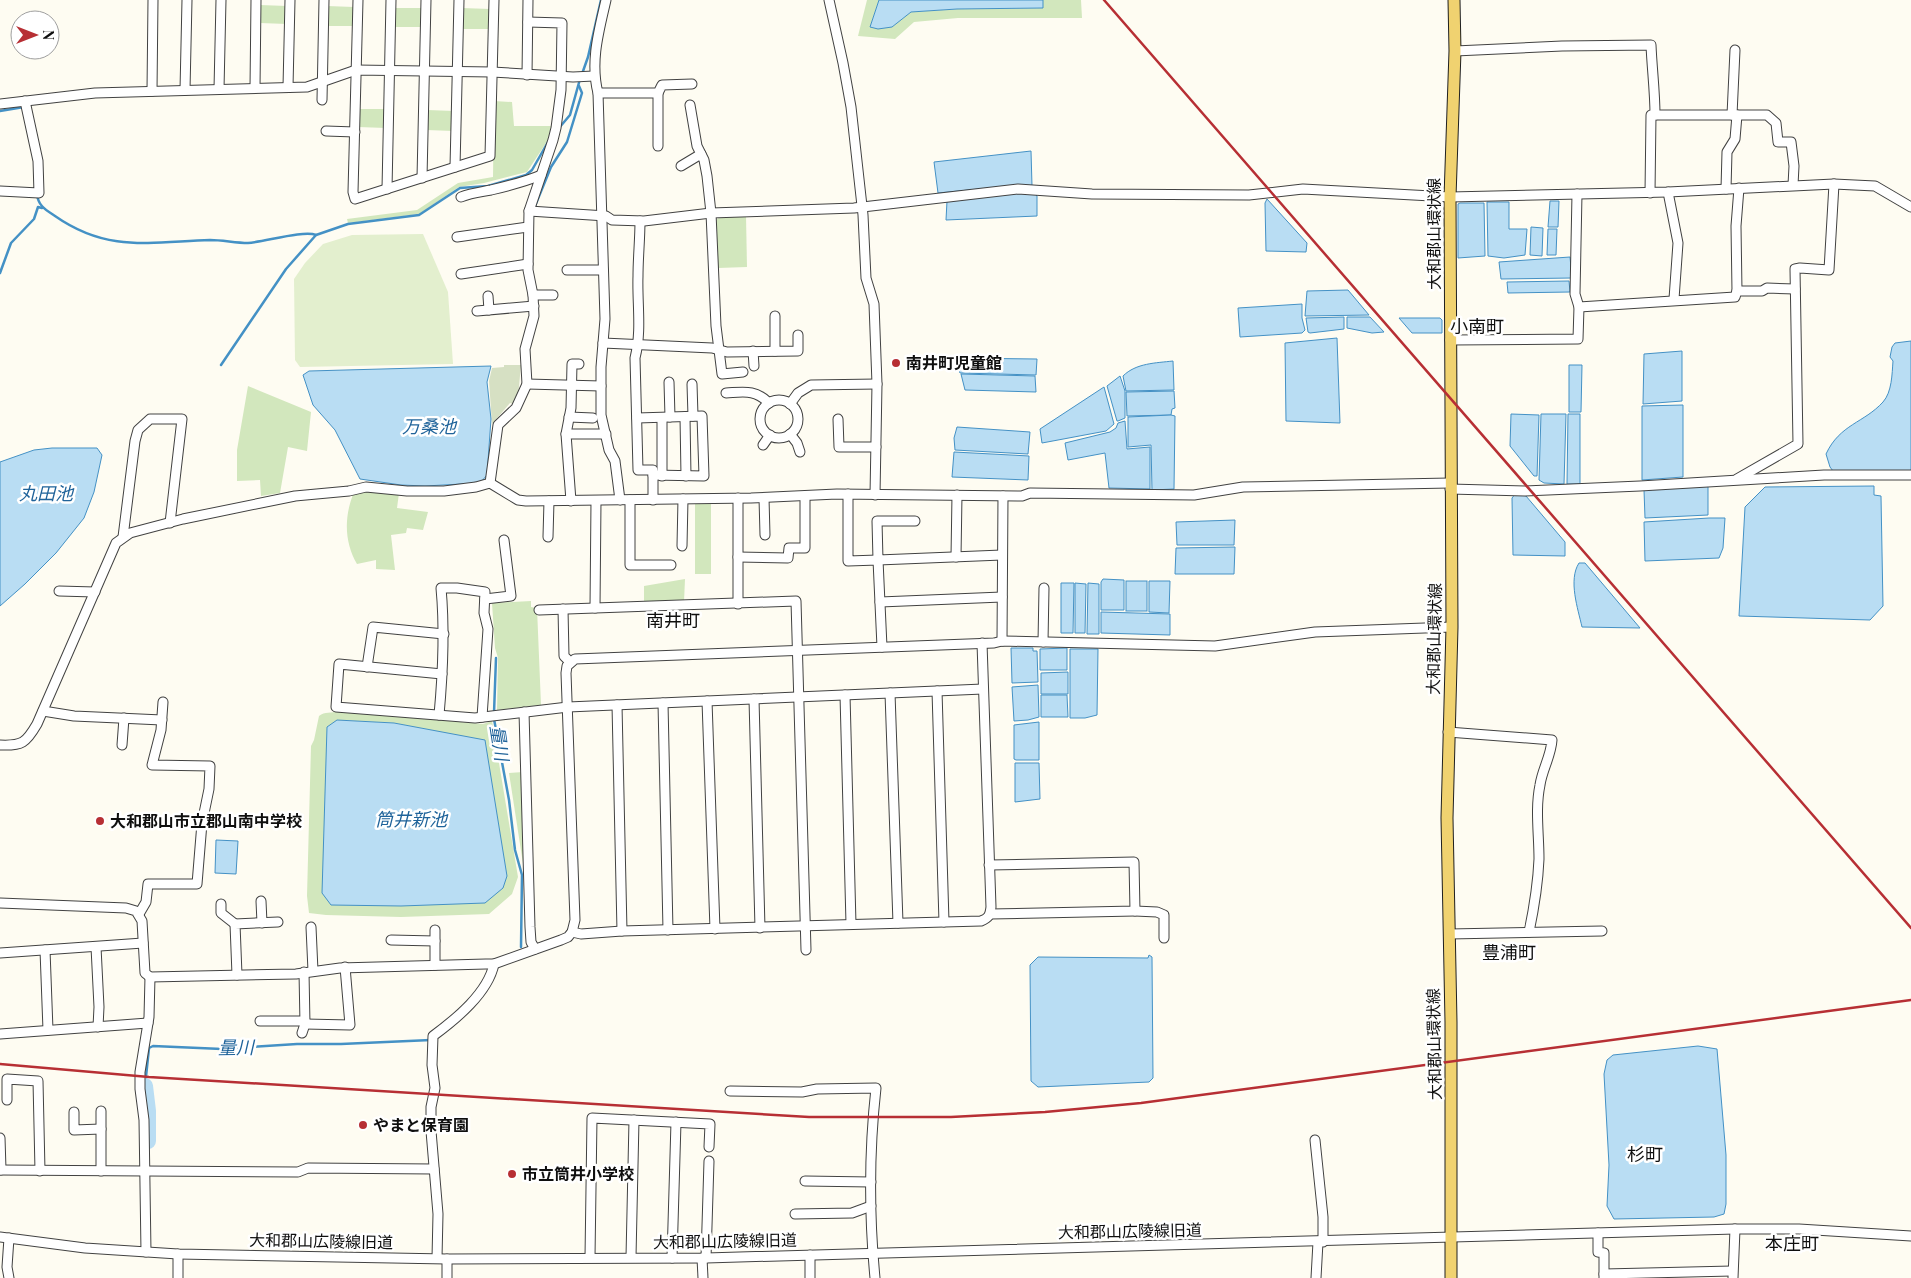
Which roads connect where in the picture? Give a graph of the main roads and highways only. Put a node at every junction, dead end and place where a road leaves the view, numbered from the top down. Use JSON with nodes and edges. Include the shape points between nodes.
{"nodes":[{"id":1,"x":1454,"y":0,"type":"edge"},
{"id":2,"x":1451,"y":1278,"type":"edge"}],
"edges":[{"from":1,"to":2,"type":"main road","name":"大和郡山環状線","via":[[1450,197],[1452,627],[1448,732]]}]}
